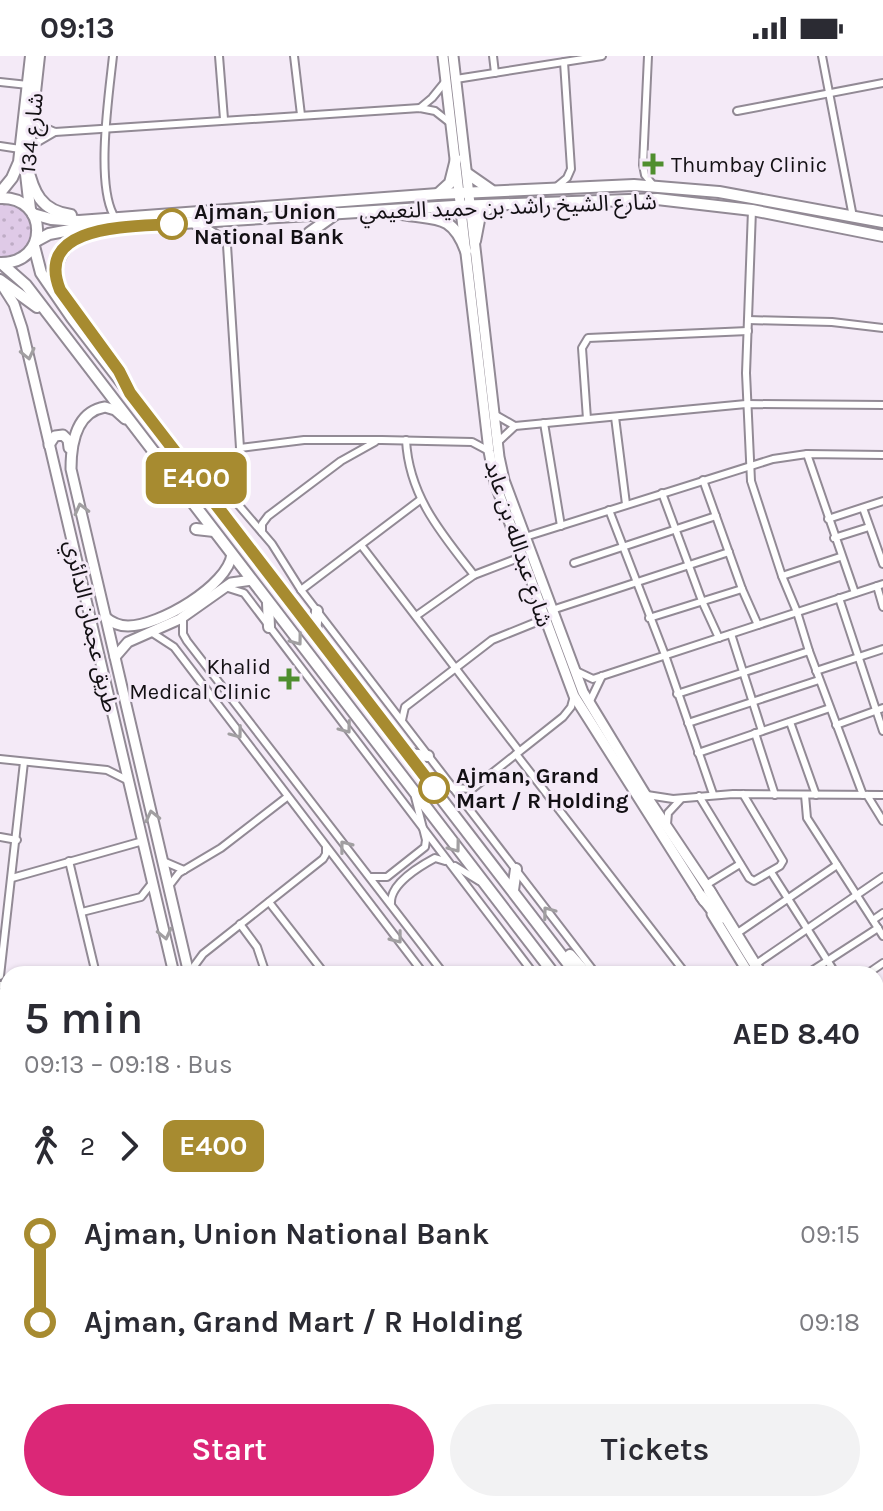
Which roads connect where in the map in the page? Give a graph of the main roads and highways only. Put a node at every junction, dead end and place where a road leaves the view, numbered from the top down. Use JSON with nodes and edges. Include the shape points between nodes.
{"nodes":[{"id":1,"x":31,"y":56,"type":"edge"},
{"id":2,"x":39,"y":56,"type":"edge"},
{"id":3,"x":443,"y":56,"type":"edge"},
{"id":4,"x":453,"y":56,"type":"edge"},
{"id":5,"x":451,"y":79,"type":"junction"},
{"id":6,"x":24,"y":148,"type":"junction"},
{"id":7,"x":456,"y":159,"type":"junction"},
{"id":8,"x":27,"y":165,"type":"junction"},
{"id":9,"x":468,"y":174,"type":"junction"},
{"id":10,"x":493,"y":191,"type":"junction"},
{"id":11,"x":464,"y":193,"type":"junction"},
{"id":12,"x":438,"y":194,"type":"junction"},
{"id":13,"x":0,"y":196,"type":"edge"},
{"id":14,"x":494,"y":205,"type":"junction"},
{"id":15,"x":466,"y":206,"type":"junction"},
{"id":16,"x":388,"y":210,"type":"junction"},
{"id":17,"x":823,"y":211,"type":"junction"},
{"id":18,"x":31,"y":212,"type":"junction"},
{"id":19,"x":337,"y":213,"type":"junction"},
{"id":20,"x":164,"y":214,"type":"junction"},
{"id":21,"x":780,"y":215,"type":"junction"},
{"id":22,"x":883,"y":222,"type":"edge"},
{"id":23,"x":195,"y":223,"type":"junction"},
{"id":24,"x":100,"y":229,"type":"junction"},
{"id":25,"x":309,"y":233,"type":"dead end"},
{"id":26,"x":216,"y":236,"type":"dead end"},
{"id":27,"x":883,"y":236,"type":"edge"},
{"id":28,"x":475,"y":241,"type":"junction"},
{"id":29,"x":35,"y":243,"type":"junction"},
{"id":30,"x":466,"y":251,"type":"junction"},
{"id":31,"x":0,"y":263,"type":"edge"},
{"id":32,"x":0,"y":281,"type":"edge"},
{"id":33,"x":74,"y":346,"type":"junction"},
{"id":34,"x":98,"y":378,"type":"junction"},
{"id":35,"x":130,"y":393,"type":"junction"},
{"id":36,"x":139,"y":432,"type":"junction"},
{"id":37,"x":49,"y":445,"type":"junction"},
{"id":38,"x":73,"y":483,"type":"junction"},
{"id":39,"x":196,"y":529,"type":"dead end"},
{"id":40,"x":214,"y":531,"type":"junction"},
{"id":41,"x":232,"y":554,"type":"junction"},
{"id":42,"x":252,"y":580,"type":"junction"},
{"id":43,"x":219,"y":587,"type":"junction"},
{"id":44,"x":268,"y":601,"type":"junction"},
{"id":45,"x":317,"y":611,"type":"road end"},
{"id":46,"x":105,"y":617,"type":"junction"},
{"id":47,"x":126,"y":626,"type":"junction"},
{"id":48,"x":269,"y":627,"type":"road end"},
{"id":49,"x":315,"y":633,"type":"junction"},
{"id":50,"x":128,"y":642,"type":"junction"},
{"id":51,"x":115,"y":657,"type":"junction"},
{"id":52,"x":408,"y":754,"type":"junction"},
{"id":53,"x":428,"y":756,"type":"road end"},
{"id":54,"x":516,"y":869,"type":"road end"},
{"id":55,"x":513,"y":890,"type":"junction"},
{"id":56,"x":705,"y":890,"type":"junction"},
{"id":57,"x":528,"y":910,"type":"junction"},
{"id":58,"x":539,"y":955,"type":"junction"},
{"id":59,"x":172,"y":966,"type":"edge"},
{"id":60,"x":187,"y":966,"type":"edge"},
{"id":61,"x":543,"y":966,"type":"edge"},
{"id":62,"x":548,"y":966,"type":"edge"},
{"id":63,"x":570,"y":966,"type":"edge"},
{"id":64,"x":580,"y":966,"type":"edge"},
{"id":65,"x":745,"y":966,"type":"edge"},
{"id":66,"x":758,"y":966,"type":"edge"},
{"id":67,"x":761,"y":966,"type":"edge"}],
"edges":[{"from":1,"to":6,"type":"main road","name":"شارع 134"},
{"from":2,"to":6,"type":"main road","name":"شارع 134"},
{"from":3,"to":5,"type":"main road","name":"شارع عبدالله بن عابد"},
{"from":4,"to":5,"type":"main road","name":"شارع عبدالله بن عابد"},
{"from":5,"to":7,"type":"main road","name":"شارع عبدالله بن عابد"},
{"from":5,"to":9,"type":"main road","name":"شارع عبدالله بن عابد"},
{"from":6,"to":8,"type":"main road","name":"شارع 134"},
{"from":6,"to":13,"type":"main road","name":"شارع 134"},
{"from":7,"to":11,"type":"main road","name":"شارع عبدالله بن عابد"},
{"from":7,"to":12,"type":"main road","via":[[450,183]]},
{"from":8,"to":18,"type":"main road","name":"شارع 134"},
{"from":8,"to":20,"type":"main road","via":[[33,191],[49,208],[68,215]]},
{"from":9,"to":10,"type":"main road"},
{"from":9,"to":11,"type":"main road","name":"شارع عبدالله بن عابد"},
{"from":10,"to":11,"type":"main road","name":"شارع الشيخ راشد بن حميد النعيمي"},
{"from":10,"to":17,"type":"main road","name":"شارع الشيخ راشد بن حميد النعيمي","via":[[655,186]]},
{"from":11,"to":12,"type":"main road","name":"شارع الشيخ راشد بن حميد النعيمي"},
{"from":11,"to":15,"type":"main road","name":"شارع عبدالله بن عابد"},
{"from":12,"to":20,"type":"main road","name":"شارع الشيخ راشد بن حميد النعيمي"},
{"from":13,"to":18,"type":"main road","name":"شارع الشيخ راشد بن حميد النعيمي"},
{"from":14,"to":15,"type":"main road","name":"شارع الشيخ راشد بن حميد النعيمي"},
{"from":14,"to":21,"type":"main road","name":"شارع الشيخ راشد بن حميد النعيمي","via":[[657,199]]},
{"from":14,"to":28,"type":"main road","via":[[480,215]]},
{"from":15,"to":16,"type":"main road","name":"شارع الشيخ راشد بن حميد النعيمي"},
{"from":15,"to":28,"type":"main road","name":"شارع عبدالله بن عابد"},
{"from":15,"to":30,"type":"main road","name":"شارع عبدالله بن عابد"},
{"from":16,"to":19,"type":"main road","name":"شارع الشيخ راشد بن حميد النعيمي"},
{"from":16,"to":30,"type":"main road","via":[[446,221]]},
{"from":17,"to":21,"type":"main road","via":[[780,207]]},
{"from":17,"to":22,"type":"main road","name":"شارع الشيخ راشد بن حميد النعيمي"},
{"from":18,"to":20,"type":"main road","name":"شارع الشيخ راشد بن حميد النعيمي","via":[[79,221]]},
{"from":18,"to":29,"type":"main road","name":"شارع 134","via":[[37,224]]},
{"from":19,"to":23,"type":"main road","name":"شارع الشيخ راشد بن حميد النعيمي"},
{"from":19,"to":25,"type":"main road"},
{"from":21,"to":27,"type":"main road","name":"شارع الشيخ راشد بن حميد النعيمي"},
{"from":23,"to":24,"type":"main road","name":"شارع الشيخ راشد بن حميد النعيمي"},
{"from":23,"to":26,"type":"main road"},
{"from":24,"to":29,"type":"main road","name":"شارع الشيخ راشد بن حميد النعيمي","via":[[62,231]]},
{"from":24,"to":35,"type":"main road","via":[[65,248],[57,261],[56,281]]},
{"from":28,"to":56,"type":"main road","name":"شارع عبدالله بن عابد","via":[[504,480],[589,704]]},
{"from":29,"to":31,"type":"main road","name":"شارع الشيخ راشد بن حميد النعيمي","via":[[23,258]]},
{"from":29,"to":35,"type":"main road","name":"شارع 134","via":[[45,279]]},
{"from":30,"to":56,"type":"main road","name":"شارع عبدالله بن عابد","via":[[498,495],[544,619],[586,718]]},
{"from":31,"to":33,"type":"main road","via":[[26,285]]},
{"from":32,"to":34,"type":"main road","via":[[43,313]]},
{"from":32,"to":37,"type":"main road","name":"طريق عجمان الدائري","one_way":true,"via":[[20,320]]},
{"from":33,"to":34,"type":"main road"},
{"from":33,"to":35,"type":"main road","via":[[73,340],[80,338]]},
{"from":34,"to":36,"type":"main road"},
{"from":35,"to":49,"type":"main road"},
{"from":36,"to":38,"type":"main road","name":"طريق عجمان الدائري","via":[[111,409],[92,411],[74,439]]},
{"from":36,"to":40,"type":"main road"},
{"from":37,"to":38,"type":"main road","via":[[57,435],[68,440]]},
{"from":37,"to":59,"type":"main road","name":"طريق عجمان الدائري","one_way":true},
{"from":46,"to":38,"type":"main road","name":"طريق عجمان الدائري","one_way":true},
{"from":39,"to":40,"type":"main road"},
{"from":40,"to":41,"type":"main road"},
{"from":41,"to":42,"type":"main road"},
{"from":41,"to":43,"type":"main road"},
{"from":42,"to":43,"type":"main road"},
{"from":42,"to":44,"type":"main road"},
{"from":43,"to":47,"type":"main road","via":[[147,623]]},
{"from":43,"to":50,"type":"main road","via":[[183,617]]},
{"from":44,"to":48,"type":"main road"},
{"from":44,"to":58,"type":"main road","one_way":true},
{"from":45,"to":49,"type":"main road"},
{"from":46,"to":47,"type":"main road"},
{"from":46,"to":51,"type":"main road","name":"طريق عجمان الدائري"},
{"from":47,"to":50,"type":"main road","via":[[122,635]]},
{"from":49,"to":52,"type":"main road"},
{"from":50,"to":51,"type":"main road"},
{"from":60,"to":51,"type":"main road","name":"طريق عجمان الدائري","one_way":true},
{"from":52,"to":53,"type":"main road"},
{"from":52,"to":55,"type":"main road"},
{"from":54,"to":55,"type":"main road"},
{"from":55,"to":57,"type":"main road"},
{"from":56,"to":65,"type":"main road","name":"شارع عبدالله بن عابد"},
{"from":56,"to":66,"type":"main road","name":"شارع عبدالله بن عابد"},
{"from":56,"to":67,"type":"main road","name":"شارع عبدالله بن عابد"},
{"from":57,"to":63,"type":"main road"},
{"from":57,"to":64,"type":"main road"},
{"from":58,"to":61,"type":"main road"},
{"from":58,"to":62,"type":"main road"}]}
